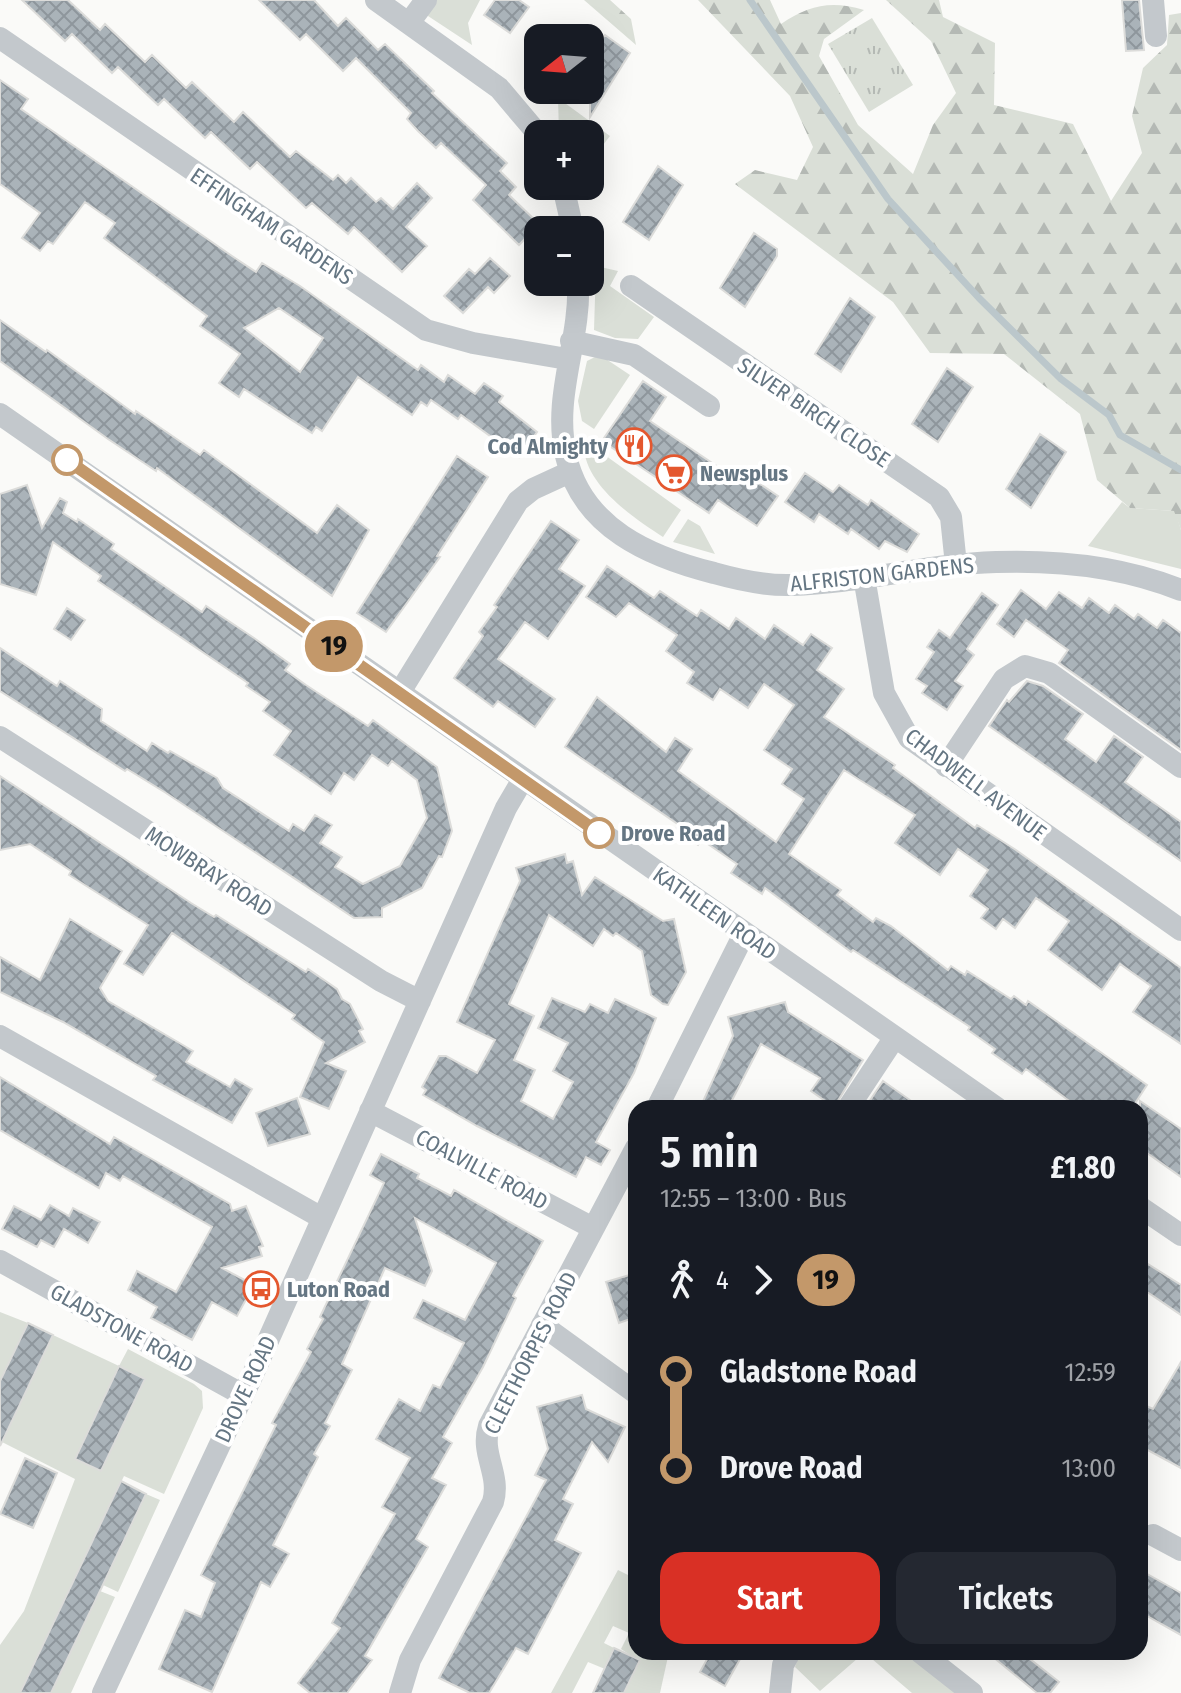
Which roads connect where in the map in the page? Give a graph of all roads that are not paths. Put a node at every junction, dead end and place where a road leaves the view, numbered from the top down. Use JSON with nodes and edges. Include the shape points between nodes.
{"nodes":[{"id":1,"x":376,"y":0,"type":"edge"},
{"id":2,"x":426,"y":0,"type":"edge"},
{"id":3,"x":1153,"y":0,"type":"edge"},
{"id":4,"x":409,"y":23,"type":"junction"},
{"id":5,"x":1156,"y":36,"type":"dead end"},
{"id":6,"x":0,"y":38,"type":"edge"},
{"id":7,"x":526,"y":120,"type":"edge"},
{"id":8,"x":631,"y":286,"type":"dead end"},
{"id":9,"x":576,"y":296,"type":"edge"},
{"id":10,"x":569,"y":350,"type":"junction"},
{"id":11,"x":709,"y":406,"type":"dead end"},
{"id":12,"x":0,"y":414,"type":"edge"},
{"id":13,"x":570,"y":472,"type":"junction"},
{"id":14,"x":956,"y":565,"type":"junction"},
{"id":15,"x":864,"y":577,"type":"junction"},
{"id":16,"x":1181,"y":590,"type":"edge"},
{"id":17,"x":400,"y":692,"type":"junction"},
{"id":18,"x":0,"y":737,"type":"edge"},
{"id":19,"x":946,"y":766,"type":"junction"},
{"id":20,"x":1181,"y":767,"type":"edge"},
{"id":21,"x":523,"y":779,"type":"junction"},
{"id":22,"x":1181,"y":930,"type":"edge"},
{"id":23,"x":744,"y":934,"type":"junction"},
{"id":24,"x":420,"y":1001,"type":"junction"},
{"id":25,"x":0,"y":1036,"type":"edge"},
{"id":26,"x":895,"y":1037,"type":"junction"},
{"id":27,"x":661,"y":1100,"type":"edge"},
{"id":28,"x":853,"y":1100,"type":"edge"},
{"id":29,"x":985,"y":1100,"type":"edge"},
{"id":30,"x":370,"y":1111,"type":"junction"},
{"id":31,"x":628,"y":1163,"type":"edge"},
{"id":32,"x":1148,"y":1212,"type":"edge"},
{"id":33,"x":322,"y":1218,"type":"junction"},
{"id":34,"x":593,"y":1228,"type":"junction"},
{"id":35,"x":1181,"y":1235,"type":"edge"},
{"id":36,"x":0,"y":1261,"type":"edge"},
{"id":37,"x":542,"y":1325,"type":"junction"},
{"id":38,"x":628,"y":1387,"type":"edge"},
{"id":39,"x":243,"y":1395,"type":"junction"},
{"id":40,"x":1153,"y":1535,"type":"dead end"},
{"id":41,"x":1179,"y":1543,"type":"edge"},
{"id":42,"x":786,"y":1660,"type":"edge"},
{"id":43,"x":930,"y":1660,"type":"edge"},
{"id":44,"x":103,"y":1693,"type":"edge"},
{"id":45,"x":400,"y":1693,"type":"edge"},
{"id":46,"x":780,"y":1693,"type":"edge"},
{"id":47,"x":972,"y":1693,"type":"edge"}],
"edges":[{"from":1,"to":4,"type":"street"},
{"from":2,"to":4,"type":"street"},
{"from":3,"to":5,"type":"street"},
{"from":4,"to":7,"type":"street","via":[[499,88]]},
{"from":6,"to":10,"type":"street","name":"EFFINGHAM GARDENS","via":[[426,330],[473,343]]},
{"from":8,"to":14,"type":"street","name":"SILVER BIRCH CLOSE","via":[[939,497],[951,517]]},
{"from":9,"to":10,"type":"street"},
{"from":10,"to":11,"type":"street","name":"EFFINGHAM GARDENS","via":[[634,355]]},
{"from":10,"to":13,"type":"street","via":[[562,425]]},
{"from":12,"to":17,"type":"street","name":"KATHLEEN ROAD"},
{"from":13,"to":15,"type":"street","name":"ALFRISTON GARDENS","via":[[612,529],[657,556],[769,584]]},
{"from":13,"to":17,"type":"street","via":[[518,501]]},
{"from":14,"to":15,"type":"street","name":"ALFRISTON GARDENS"},
{"from":14,"to":16,"type":"street","name":"ALFRISTON GARDENS","via":[[1072,565]]},
{"from":15,"to":19,"type":"street","name":"CHADWELL AVENUE","via":[[878,673],[891,711],[909,738]]},
{"from":17,"to":21,"type":"street","name":"KATHLEEN ROAD"},
{"from":18,"to":24,"type":"street","name":"MOWBRAY ROAD"},
{"from":19,"to":20,"type":"street","via":[[1004,679],[1017,669],[1034,666]]},
{"from":19,"to":22,"type":"street","name":"CHADWELL AVENUE"},
{"from":21,"to":23,"type":"street","name":"KATHLEEN ROAD"},
{"from":21,"to":24,"type":"street","name":"DROVE ROAD"},
{"from":23,"to":26,"type":"street","name":"KATHLEEN ROAD"},
{"from":23,"to":27,"type":"street"},
{"from":24,"to":30,"type":"street","name":"DROVE ROAD"},
{"from":25,"to":33,"type":"street"},
{"from":26,"to":28,"type":"street"},
{"from":26,"to":29,"type":"street","name":"KATHLEEN ROAD"},
{"from":30,"to":33,"type":"street","name":"DROVE ROAD"},
{"from":30,"to":34,"type":"street","name":"COALVILLE ROAD"},
{"from":31,"to":34,"type":"street","name":"CLEETHORPES ROAD"},
{"from":32,"to":35,"type":"street"},
{"from":33,"to":39,"type":"street","name":"DROVE ROAD"},
{"from":34,"to":37,"type":"street","name":"CLEETHORPES ROAD"},
{"from":36,"to":39,"type":"street","name":"GLADSTONE ROAD"},
{"from":37,"to":38,"type":"street"},
{"from":37,"to":45,"type":"street","name":"CLEETHORPES ROAD","via":[[486,1435],[497,1481],[493,1502],[410,1660]]},
{"from":39,"to":44,"type":"street","name":"DROVE ROAD"},
{"from":40,"to":41,"type":"street"},
{"from":42,"to":46,"type":"street"},
{"from":43,"to":47,"type":"street"}]}
